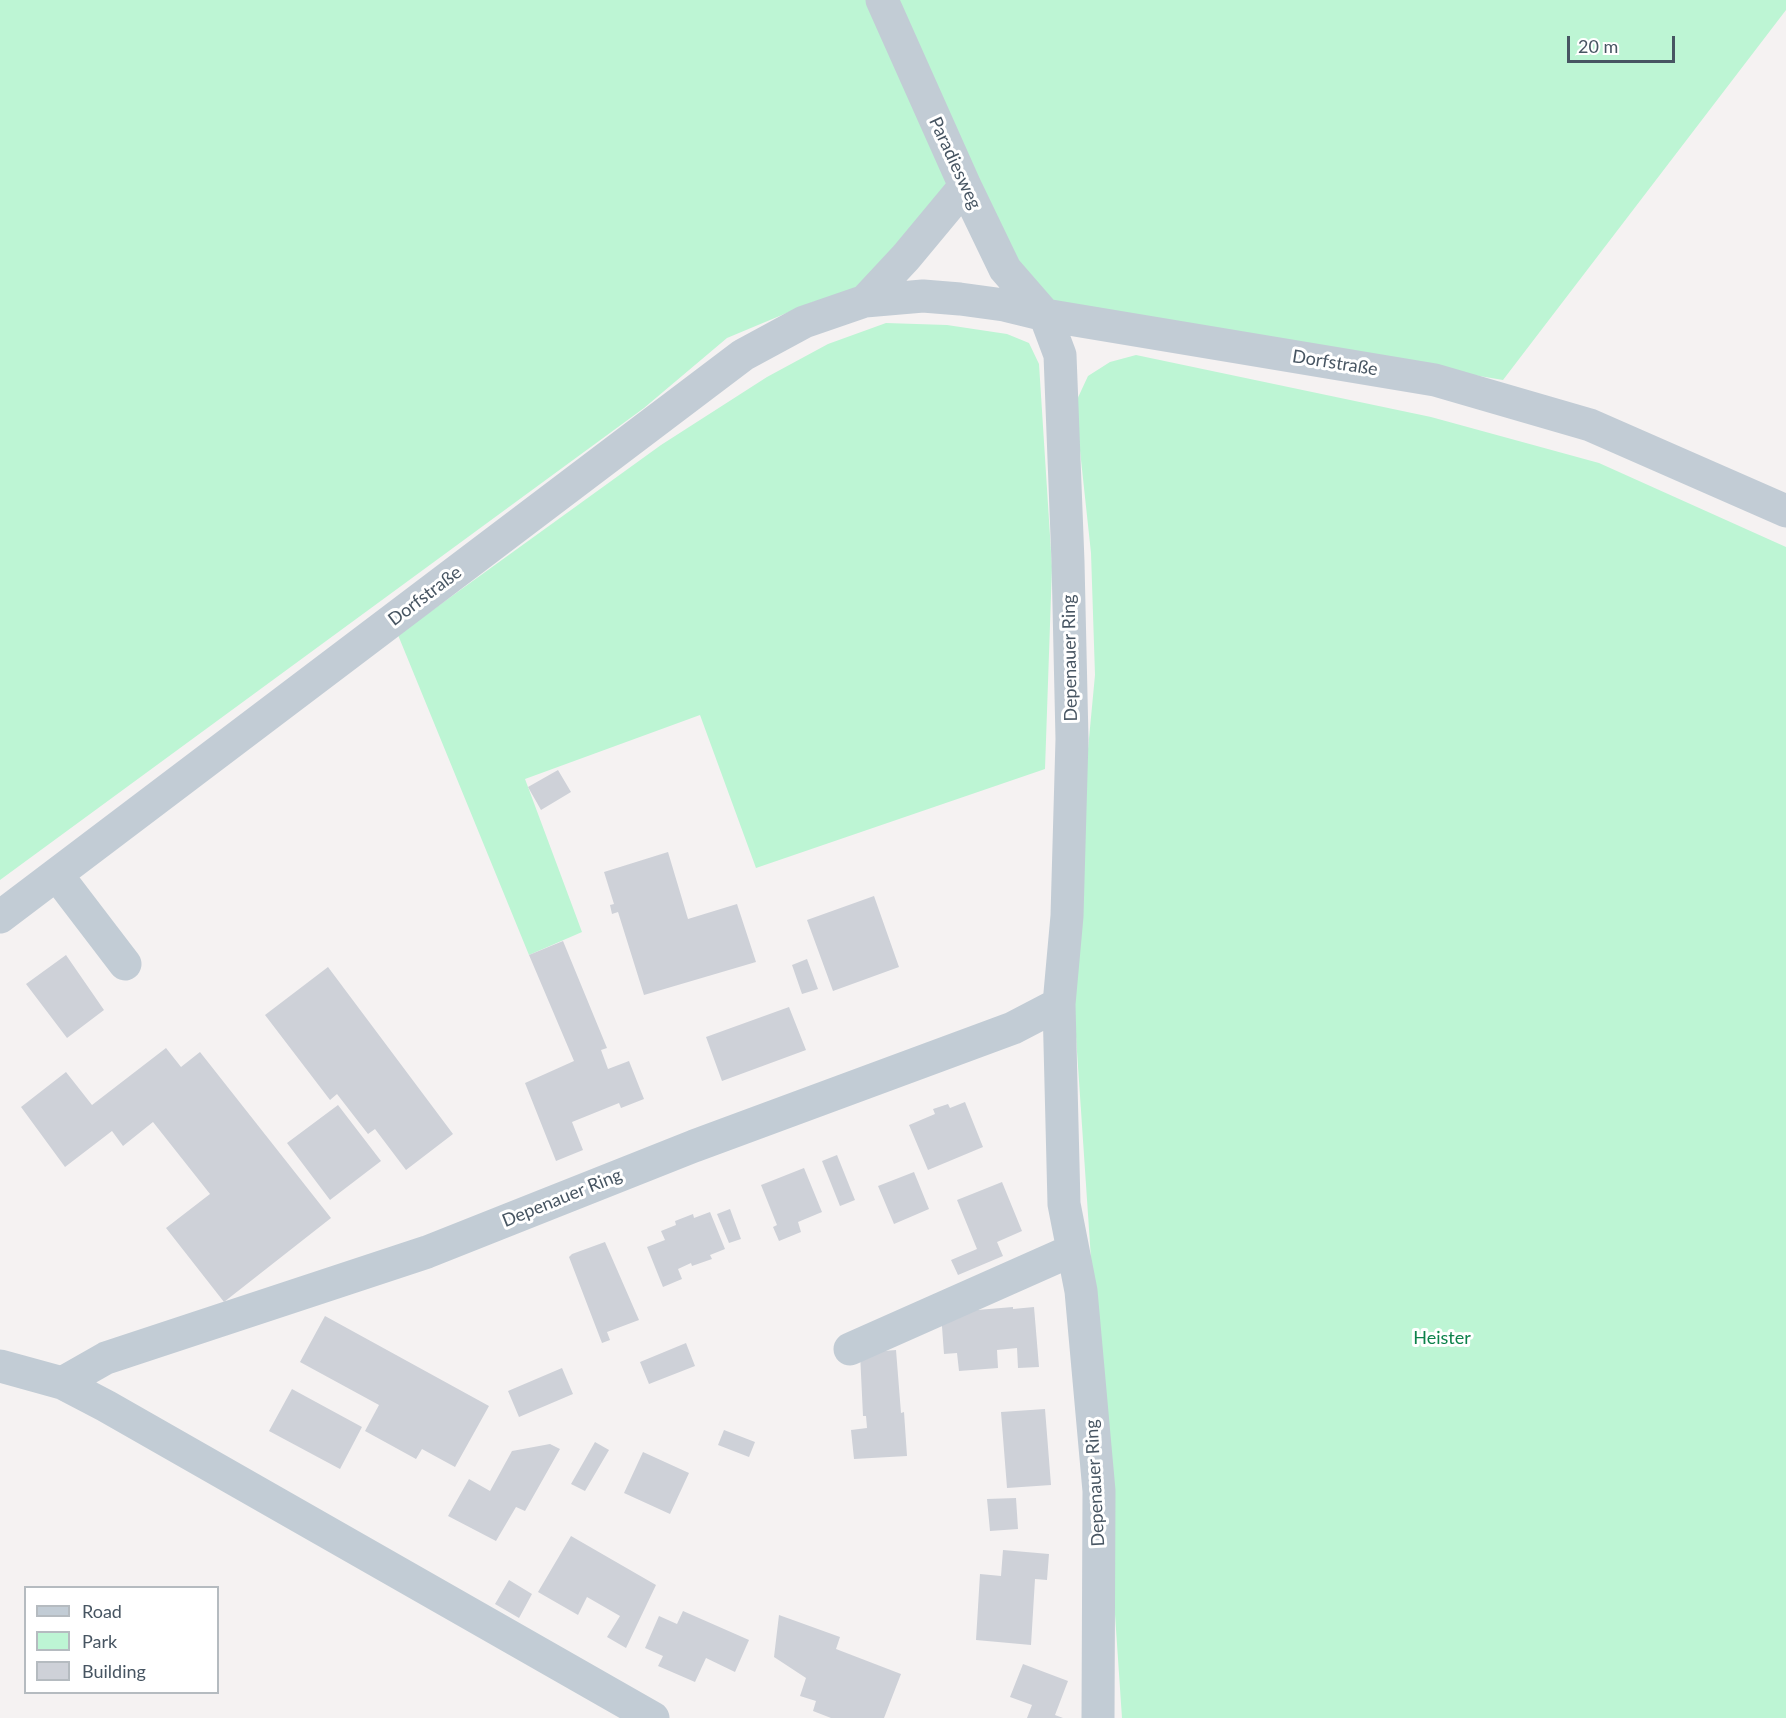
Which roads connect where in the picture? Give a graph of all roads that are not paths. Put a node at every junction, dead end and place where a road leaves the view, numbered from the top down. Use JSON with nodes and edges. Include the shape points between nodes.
{"nodes":[{"id":1,"x":882,"y":0,"type":"edge"},
{"id":2,"x":965,"y":186,"type":"junction"},
{"id":3,"x":865,"y":301,"type":"junction"},
{"id":4,"x":1045,"y":315,"type":"junction"},
{"id":5,"x":1786,"y":511,"type":"edge"},
{"id":6,"x":57,"y":875,"type":"junction"},
{"id":7,"x":0,"y":918,"type":"edge"},
{"id":8,"x":125,"y":964,"type":"dead end"},
{"id":9,"x":1059,"y":1004,"type":"junction"},
{"id":10,"x":1073,"y":1250,"type":"junction"},
{"id":11,"x":850,"y":1348,"type":"dead end"},
{"id":12,"x":0,"y":1366,"type":"edge"},
{"id":13,"x":62,"y":1383,"type":"junction"},
{"id":14,"x":653,"y":1718,"type":"edge"},
{"id":15,"x":1098,"y":1718,"type":"edge"}],
"edges":[{"from":1,"to":2,"type":"street","name":"Paradiesweg"},
{"from":2,"to":3,"type":"street","name":"Dorfstraße"},
{"from":2,"to":4,"type":"street","name":"Paradiesweg","via":[[1005,269]]},
{"from":3,"to":4,"type":"street","name":"Dorfstraße","via":[[923,296],[1004,305]]},
{"from":3,"to":6,"type":"street","name":"Dorfstraße","via":[[804,322],[743,355]]},
{"from":4,"to":5,"type":"street","name":"Dorfstraße","via":[[1435,380],[1590,426]]},
{"from":4,"to":9,"type":"street","name":"Depenauer Ring","via":[[1060,355],[1071,704],[1067,916]]},
{"from":6,"to":7,"type":"street","name":"Dorfstraße"},
{"from":6,"to":8,"type":"street"},
{"from":9,"to":10,"type":"street","name":"Depenauer Ring","via":[[1064,1204]]},
{"from":9,"to":13,"type":"street","name":"Depenauer Ring","via":[[1013,1028],[694,1146],[427,1252],[106,1358]]},
{"from":10,"to":11,"type":"street"},
{"from":10,"to":15,"type":"street","name":"Depenauer Ring","via":[[1081,1291],[1099,1491]]},
{"from":12,"to":13,"type":"street"},
{"from":13,"to":14,"type":"street"}]}
